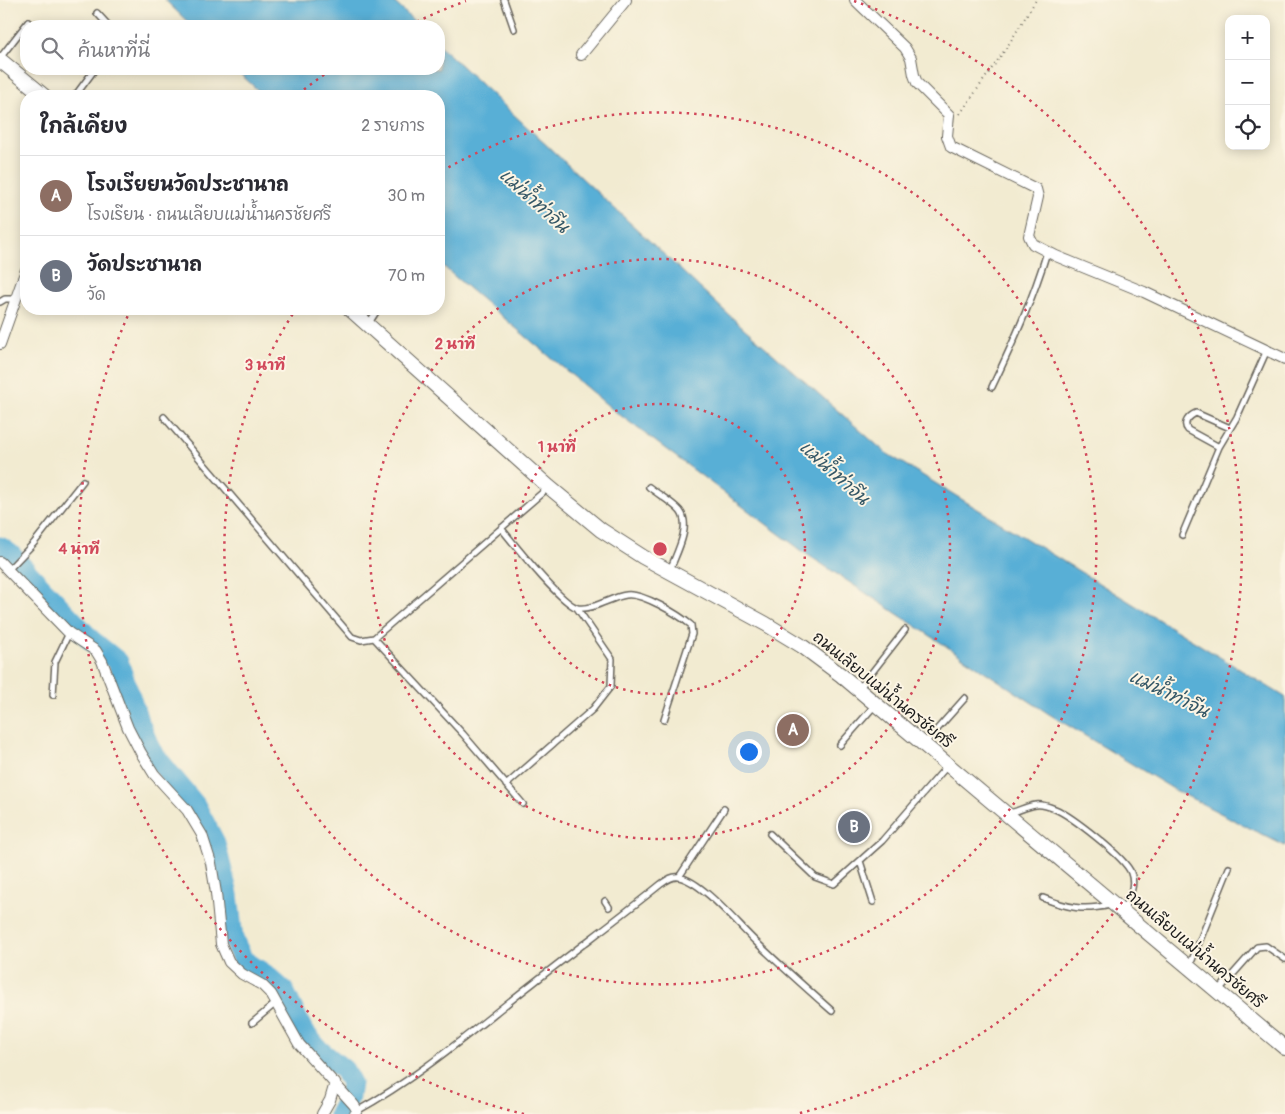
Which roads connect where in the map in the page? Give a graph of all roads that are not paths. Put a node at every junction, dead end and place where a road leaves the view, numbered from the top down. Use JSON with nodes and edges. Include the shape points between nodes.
{"nodes":[{"id":1,"x":504,"y":0,"type":"edge"},
{"id":2,"x":626,"y":0,"type":"edge"},
{"id":3,"x":861,"y":3,"type":"edge"},
{"id":4,"x":97,"y":13,"type":"dead end"},
{"id":5,"x":103,"y":20,"type":"edge"},
{"id":6,"x":514,"y":29,"type":"dead end"},
{"id":7,"x":20,"y":34,"type":"edge"},
{"id":8,"x":581,"y":55,"type":"dead end"},
{"id":9,"x":1,"y":63,"type":"edge"},
{"id":10,"x":91,"y":75,"type":"edge"},
{"id":11,"x":36,"y":90,"type":"edge"},
{"id":12,"x":79,"y":90,"type":"edge"},
{"id":13,"x":1047,"y":252,"type":"junction"},
{"id":14,"x":20,"y":287,"type":"edge"},
{"id":15,"x":16,"y":299,"type":"junction"},
{"id":16,"x":0,"y":302,"type":"edge"},
{"id":17,"x":357,"y":315,"type":"edge"},
{"id":18,"x":374,"y":315,"type":"edge"},
{"id":19,"x":368,"y":324,"type":"junction"},
{"id":20,"x":0,"y":344,"type":"edge"},
{"id":21,"x":1267,"y":350,"type":"junction"},
{"id":22,"x":1285,"y":359,"type":"edge"},
{"id":23,"x":992,"y":387,"type":"dead end"},
{"id":24,"x":164,"y":417,"type":"dead end"},
{"id":25,"x":1230,"y":428,"type":"junction"},
{"id":26,"x":1219,"y":447,"type":"junction"},
{"id":27,"x":83,"y":481,"type":"dead end"},
{"id":28,"x":549,"y":487,"type":"junction"},
{"id":29,"x":649,"y":488,"type":"dead end"},
{"id":30,"x":501,"y":528,"type":"junction"},
{"id":31,"x":1182,"y":535,"type":"dead end"},
{"id":32,"x":0,"y":562,"type":"edge"},
{"id":33,"x":11,"y":568,"type":"junction"},
{"id":34,"x":670,"y":571,"type":"junction"},
{"id":35,"x":578,"y":608,"type":"junction"},
{"id":36,"x":905,"y":630,"type":"dead end"},
{"id":37,"x":69,"y":633,"type":"junction"},
{"id":38,"x":374,"y":638,"type":"junction"},
{"id":39,"x":859,"y":690,"type":"junction"},
{"id":40,"x":53,"y":695,"type":"dead end"},
{"id":41,"x":965,"y":698,"type":"dead end"},
{"id":42,"x":876,"y":704,"type":"junction"},
{"id":43,"x":664,"y":720,"type":"dead end"},
{"id":44,"x":924,"y":744,"type":"junction"},
{"id":45,"x":840,"y":745,"type":"dead end"},
{"id":46,"x":948,"y":764,"type":"junction"},
{"id":47,"x":506,"y":785,"type":"junction"},
{"id":48,"x":523,"y":804,"type":"dead end"},
{"id":49,"x":724,"y":809,"type":"dead end"},
{"id":50,"x":1007,"y":814,"type":"junction"},
{"id":51,"x":770,"y":834,"type":"dead end"},
{"id":52,"x":860,"y":861,"type":"junction"},
{"id":53,"x":1230,"y":868,"type":"dead end"},
{"id":54,"x":679,"y":877,"type":"junction"},
{"id":55,"x":1043,"y":898,"type":"dead end"},
{"id":56,"x":605,"y":901,"type":"dead end"},
{"id":57,"x":873,"y":902,"type":"dead end"},
{"id":58,"x":610,"y":908,"type":"dead end"},
{"id":59,"x":1119,"y":908,"type":"junction"},
{"id":60,"x":1285,"y":959,"type":"edge"},
{"id":61,"x":1188,"y":968,"type":"junction"},
{"id":62,"x":1218,"y":991,"type":"junction"},
{"id":63,"x":276,"y":1003,"type":"junction"},
{"id":64,"x":832,"y":1011,"type":"dead end"},
{"id":65,"x":252,"y":1023,"type":"dead end"},
{"id":66,"x":1285,"y":1048,"type":"edge"},
{"id":67,"x":336,"y":1085,"type":"junction"},
{"id":68,"x":355,"y":1110,"type":"edge"},
{"id":69,"x":322,"y":1114,"type":"edge"}],
"edges":[{"from":1,"to":6,"type":"lane"},
{"from":2,"to":8,"type":"street"},
{"from":3,"to":13,"type":"street","via":[[905,48],[917,83],[949,116],[948,142],[951,147],[1036,189],[1038,197],[1029,236],[1032,244]]},
{"from":4,"to":5,"type":"lane"},
{"from":7,"to":9,"type":"lane"},
{"from":9,"to":11,"type":"main road"},
{"from":10,"to":12,"type":"lane"},
{"from":13,"to":21,"type":"street","via":[[1140,290]]},
{"from":13,"to":23,"type":"lane","via":[[1023,322]]},
{"from":14,"to":15,"type":"street"},
{"from":15,"to":16,"type":"lane"},
{"from":15,"to":20,"type":"street"},
{"from":17,"to":19,"type":"main road","name":"ถนนเลียบแม่น้ำนครชัยศรี"},
{"from":18,"to":19,"type":"lane"},
{"from":19,"to":28,"type":"main road","name":"ถนนเลียบแม่น้ำนครชัยศรี"},
{"from":21,"to":22,"type":"street"},
{"from":21,"to":25,"type":"lane"},
{"from":24,"to":38,"type":"lane","via":[[352,637],[361,640]]},
{"from":25,"to":26,"type":"lane"},
{"from":25,"to":26,"type":"lane","via":[[1196,412],[1188,418],[1188,430]]},
{"from":26,"to":31,"type":"lane"},
{"from":27,"to":33,"type":"lane"},
{"from":28,"to":30,"type":"lane"},
{"from":28,"to":34,"type":"main road","name":"ถนนเลียบแม่น้ำนครชัยศรี","via":[[601,530]]},
{"from":29,"to":34,"type":"lane","via":[[680,511],[686,520]]},
{"from":30,"to":35,"type":"lane","via":[[561,597]]},
{"from":30,"to":38,"type":"lane"},
{"from":32,"to":33,"type":"street"},
{"from":33,"to":37,"type":"street"},
{"from":34,"to":39,"type":"main road","name":"ถนนเลียบแม่น้ำนครชัยศรี","via":[[773,628]]},
{"from":35,"to":43,"type":"lane","via":[[626,595],[640,596],[691,625],[692,634]]},
{"from":35,"to":47,"type":"lane","via":[[612,659],[611,686],[593,709]]},
{"from":36,"to":39,"type":"lane"},
{"from":37,"to":40,"type":"lane","via":[[55,662]]},
{"from":37,"to":63,"type":"street","via":[[96,651],[141,753],[154,774],[187,810],[202,835],[211,863],[221,944],[229,962],[262,985]]},
{"from":38,"to":47,"type":"lane"},
{"from":39,"to":42,"type":"main road","name":"ถนนเลียบแม่น้ำนครชัยศรี"},
{"from":41,"to":44,"type":"lane"},
{"from":42,"to":44,"type":"main road","name":"ถนนเลียบแม่น้ำนครชัยศรี"},
{"from":42,"to":45,"type":"lane"},
{"from":44,"to":46,"type":"main road","name":"ถนนเลียบแม่น้ำนครชัยศรี"},
{"from":46,"to":50,"type":"main road","name":"ถนนเลียบแม่น้ำนครชัยศรี"},
{"from":46,"to":52,"type":"lane","via":[[882,841]]},
{"from":47,"to":48,"type":"lane"},
{"from":49,"to":54,"type":"lane"},
{"from":50,"to":59,"type":"main road","name":"ถนนเลียบแม่น้ำนครชัยศรี"},
{"from":50,"to":59,"type":"lane","via":[[1037,804],[1055,809],[1105,845],[1130,870],[1133,880],[1131,894]]},
{"from":51,"to":52,"type":"lane","via":[[815,877],[834,884]]},
{"from":52,"to":57,"type":"lane"},
{"from":53,"to":61,"type":"lane"},
{"from":54,"to":64,"type":"lane","via":[[712,898]]},
{"from":54,"to":68,"type":"lane","via":[[668,879],[388,1094]]},
{"from":55,"to":59,"type":"lane","via":[[1076,909]]},
{"from":56,"to":58,"type":"lane"},
{"from":59,"to":61,"type":"main road","name":"ถนนเลียบแม่น้ำนครชัยศรี"},
{"from":60,"to":62,"type":"lane","via":[[1266,946],[1257,947]]},
{"from":61,"to":62,"type":"main road","name":"ถนนเลียบแม่น้ำนครชัยศรี"},
{"from":62,"to":66,"type":"main road","name":"ถนนเลียบแม่น้ำนครชัยศรี"},
{"from":63,"to":65,"type":"lane"},
{"from":63,"to":67,"type":"street","via":[[299,1044]]},
{"from":67,"to":68,"type":"street"},
{"from":67,"to":69,"type":"street"}]}
